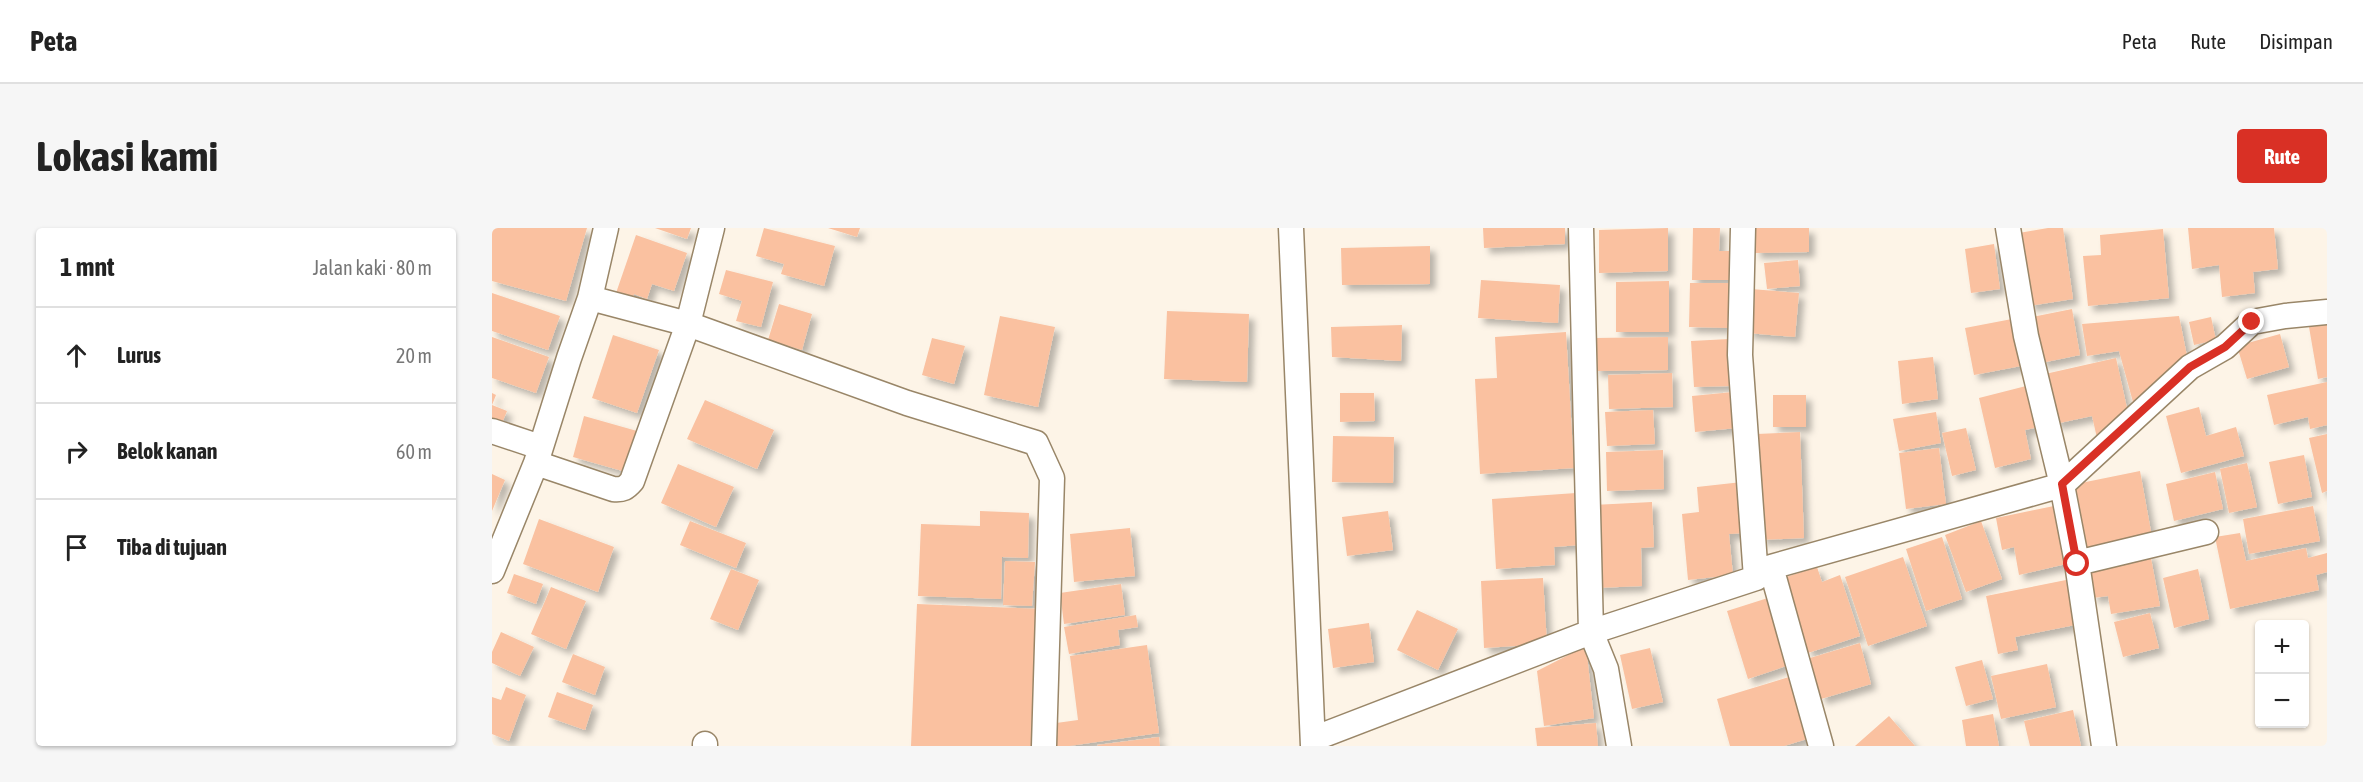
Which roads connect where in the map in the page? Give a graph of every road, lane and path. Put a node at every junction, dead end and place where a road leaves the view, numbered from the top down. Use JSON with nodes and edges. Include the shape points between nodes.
{"nodes":[{"id":1,"x":606,"y":228,"type":"edge"},
{"id":2,"x":712,"y":228,"type":"edge"},
{"id":3,"x":1291,"y":228,"type":"edge"},
{"id":4,"x":1581,"y":228,"type":"edge"},
{"id":5,"x":1743,"y":228,"type":"edge"},
{"id":6,"x":2008,"y":228,"type":"edge"},
{"id":7,"x":590,"y":298,"type":"junction"},
{"id":8,"x":2327,"y":312,"type":"edge"},
{"id":9,"x":688,"y":324,"type":"junction"},
{"id":10,"x":492,"y":431,"type":"edge"},
{"id":11,"x":538,"y":455,"type":"junction"},
{"id":12,"x":2062,"y":484,"type":"junction"},
{"id":13,"x":2206,"y":532,"type":"dead end"},
{"id":14,"x":2077,"y":564,"type":"junction"},
{"id":15,"x":492,"y":571,"type":"edge"},
{"id":16,"x":1764,"y":573,"type":"junction"},
{"id":17,"x":1591,"y":632,"type":"junction"},
{"id":18,"x":1313,"y":743,"type":"edge"},
{"id":19,"x":1044,"y":746,"type":"edge"},
{"id":20,"x":1619,"y":746,"type":"edge"},
{"id":21,"x":1821,"y":746,"type":"edge"},
{"id":22,"x":2104,"y":746,"type":"edge"}],
"edges":[{"from":1,"to":7,"type":"street"},
{"from":2,"to":9,"type":"street"},
{"from":3,"to":18,"type":"street"},
{"from":4,"to":17,"type":"street"},
{"from":5,"to":16,"type":"street","via":[[1740,355]]},
{"from":6,"to":12,"type":"street","via":[[2026,336]]},
{"from":7,"to":9,"type":"street"},
{"from":7,"to":11,"type":"street"},
{"from":8,"to":12,"type":"street","via":[[2252,322],[2225,347],[2190,367]]},
{"from":9,"to":11,"type":"street","via":[[627,487],[613,489]]},
{"from":9,"to":19,"type":"street","via":[[1036,443],[1052,478]]},
{"from":10,"to":11,"type":"street"},
{"from":11,"to":15,"type":"street"},
{"from":12,"to":14,"type":"street"},
{"from":12,"to":16,"type":"street"},
{"from":13,"to":14,"type":"street"},
{"from":14,"to":22,"type":"street"},
{"from":16,"to":17,"type":"street"},
{"from":16,"to":21,"type":"street"},
{"from":17,"to":18,"type":"street"},
{"from":17,"to":20,"type":"street","via":[[1606,669]]}]}
